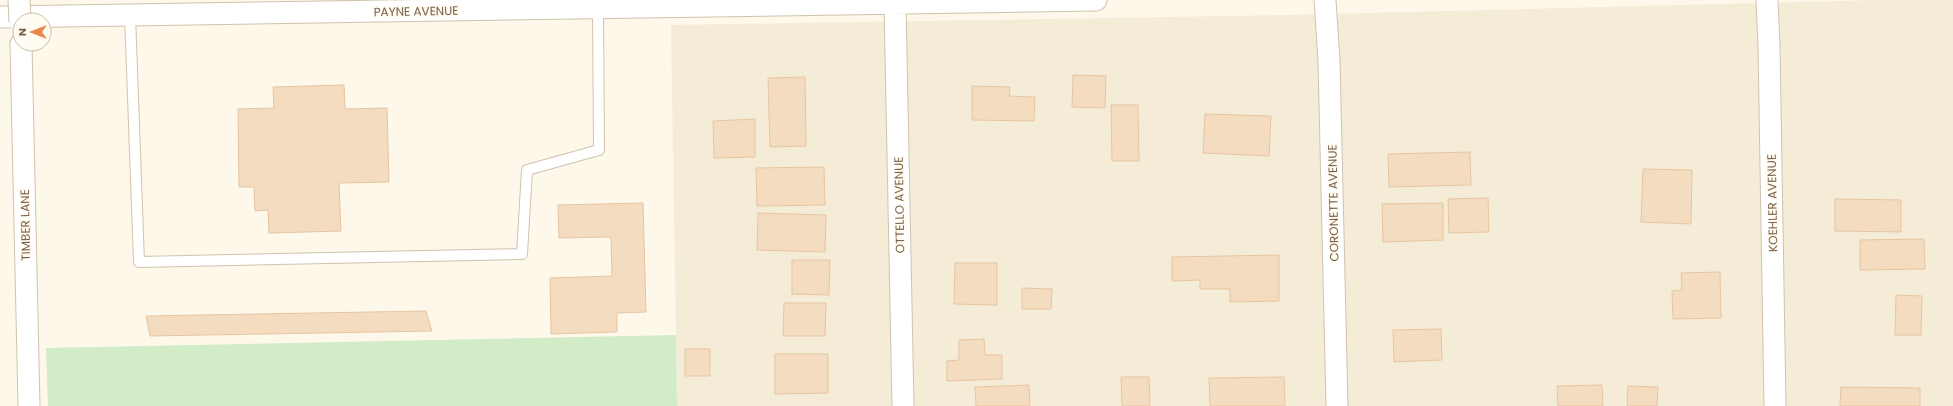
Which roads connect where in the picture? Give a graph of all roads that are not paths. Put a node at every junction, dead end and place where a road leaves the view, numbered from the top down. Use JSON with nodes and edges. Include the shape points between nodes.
{"nodes":[{"id":1,"x":20,"y":0,"type":"edge"},
{"id":2,"x":1096,"y":0,"type":"edge"},
{"id":3,"x":1325,"y":0,"type":"edge"},
{"id":4,"x":1767,"y":0,"type":"edge"},
{"id":5,"x":895,"y":4,"type":"junction"},
{"id":6,"x":598,"y":8,"type":"junction"},
{"id":7,"x":20,"y":12,"type":"edge"},
{"id":8,"x":130,"y":16,"type":"junction"},
{"id":9,"x":0,"y":17,"type":"edge"},
{"id":10,"x":20,"y":52,"type":"edge"},
{"id":11,"x":28,"y":406,"type":"edge"},
{"id":12,"x":903,"y":406,"type":"edge"},
{"id":13,"x":1337,"y":406,"type":"edge"},
{"id":14,"x":1775,"y":406,"type":"edge"}],
"edges":[{"from":1,"to":7,"type":"street","bridge":true},
{"from":2,"to":5,"type":"street","name":"PAYNE AVENUE"},
{"from":3,"to":13,"type":"street","name":"CORONETTE AVENUE","via":[[1329,61]]},
{"from":4,"to":14,"type":"street","name":"KOEHLER AVENUE"},
{"from":5,"to":6,"type":"street","name":"PAYNE AVENUE"},
{"from":5,"to":12,"type":"street","name":"OTTELLO AVENUE"},
{"from":6,"to":8,"type":"street","name":"PAYNE AVENUE"},
{"from":6,"to":8,"type":"lane","via":[[599,150],[527,170],[522,254],[140,262]]},
{"from":8,"to":9,"type":"street","name":"PAYNE AVENUE"},
{"from":10,"to":11,"type":"street","name":"TIMBER LANE"}]}
